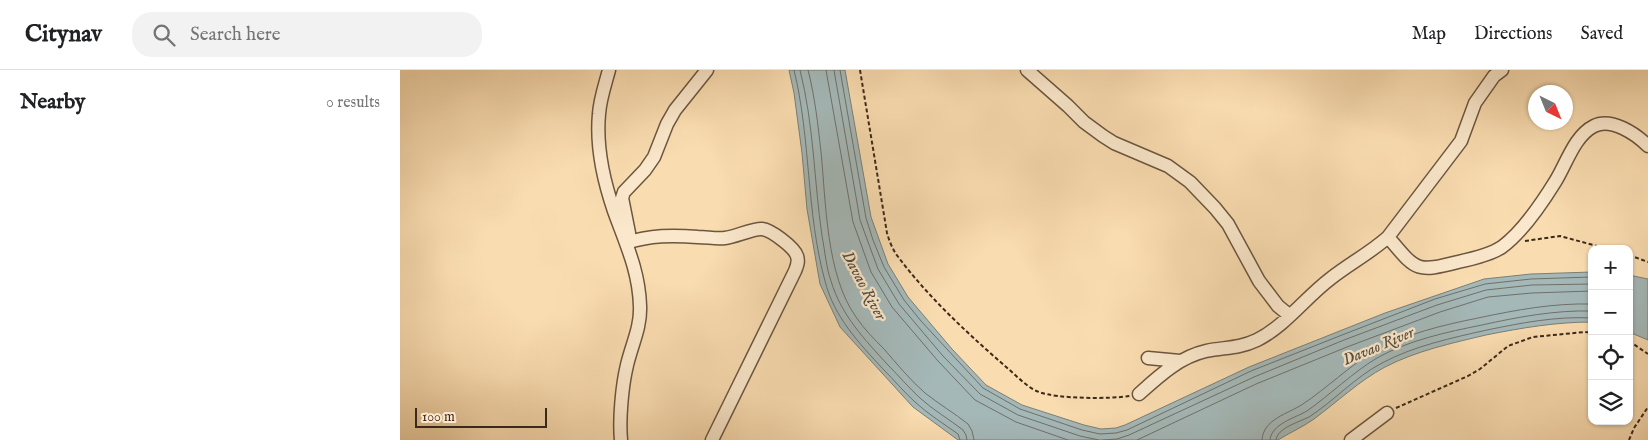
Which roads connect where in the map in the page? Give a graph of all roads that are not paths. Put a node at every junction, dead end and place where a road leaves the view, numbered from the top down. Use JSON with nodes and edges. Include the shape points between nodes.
{"nodes":[{"id":1,"x":609,"y":70,"type":"edge"},
{"id":2,"x":707,"y":70,"type":"edge"},
{"id":3,"x":1027,"y":70,"type":"edge"},
{"id":4,"x":1502,"y":70,"type":"edge"},
{"id":5,"x":1648,"y":146,"type":"edge"},
{"id":6,"x":1388,"y":236,"type":"junction"},
{"id":7,"x":626,"y":243,"type":"junction"},
{"id":8,"x":1289,"y":315,"type":"junction"},
{"id":9,"x":1148,"y":358,"type":"dead end"},
{"id":10,"x":1180,"y":361,"type":"junction"},
{"id":11,"x":1140,"y":394,"type":"road end"},
{"id":12,"x":1387,"y":413,"type":"road end"},
{"id":13,"x":621,"y":440,"type":"edge"},
{"id":14,"x":712,"y":440,"type":"edge"},
{"id":15,"x":1351,"y":440,"type":"edge"}],
"edges":[{"from":1,"to":7,"type":"street","via":[[599,115],[599,139],[608,190]]},
{"from":2,"to":7,"type":"street","via":[[675,110],[654,158],[624,192],[629,233]]},
{"from":3,"to":8,"type":"street","via":[[1103,136],[1168,166],[1190,182],[1228,224],[1259,281]]},
{"from":4,"to":6,"type":"street","via":[[1480,95],[1457,147]]},
{"from":5,"to":6,"type":"street","via":[[1620,127],[1608,124],[1592,127],[1577,143],[1555,182],[1511,238],[1503,247],[1490,252],[1423,269],[1406,258]]},
{"from":6,"to":8,"type":"street","via":[[1330,279]]},
{"from":7,"to":13,"type":"street","via":[[639,284],[640,308],[639,329],[624,384]]},
{"from":7,"to":14,"type":"street","via":[[670,235],[722,238],[762,229],[780,238],[797,254],[795,271]]},
{"from":8,"to":10,"type":"street","via":[[1259,339],[1246,345],[1206,351]]},
{"from":9,"to":10,"type":"street"},
{"from":10,"to":11,"type":"street"},
{"from":12,"to":15,"type":"street"}]}
